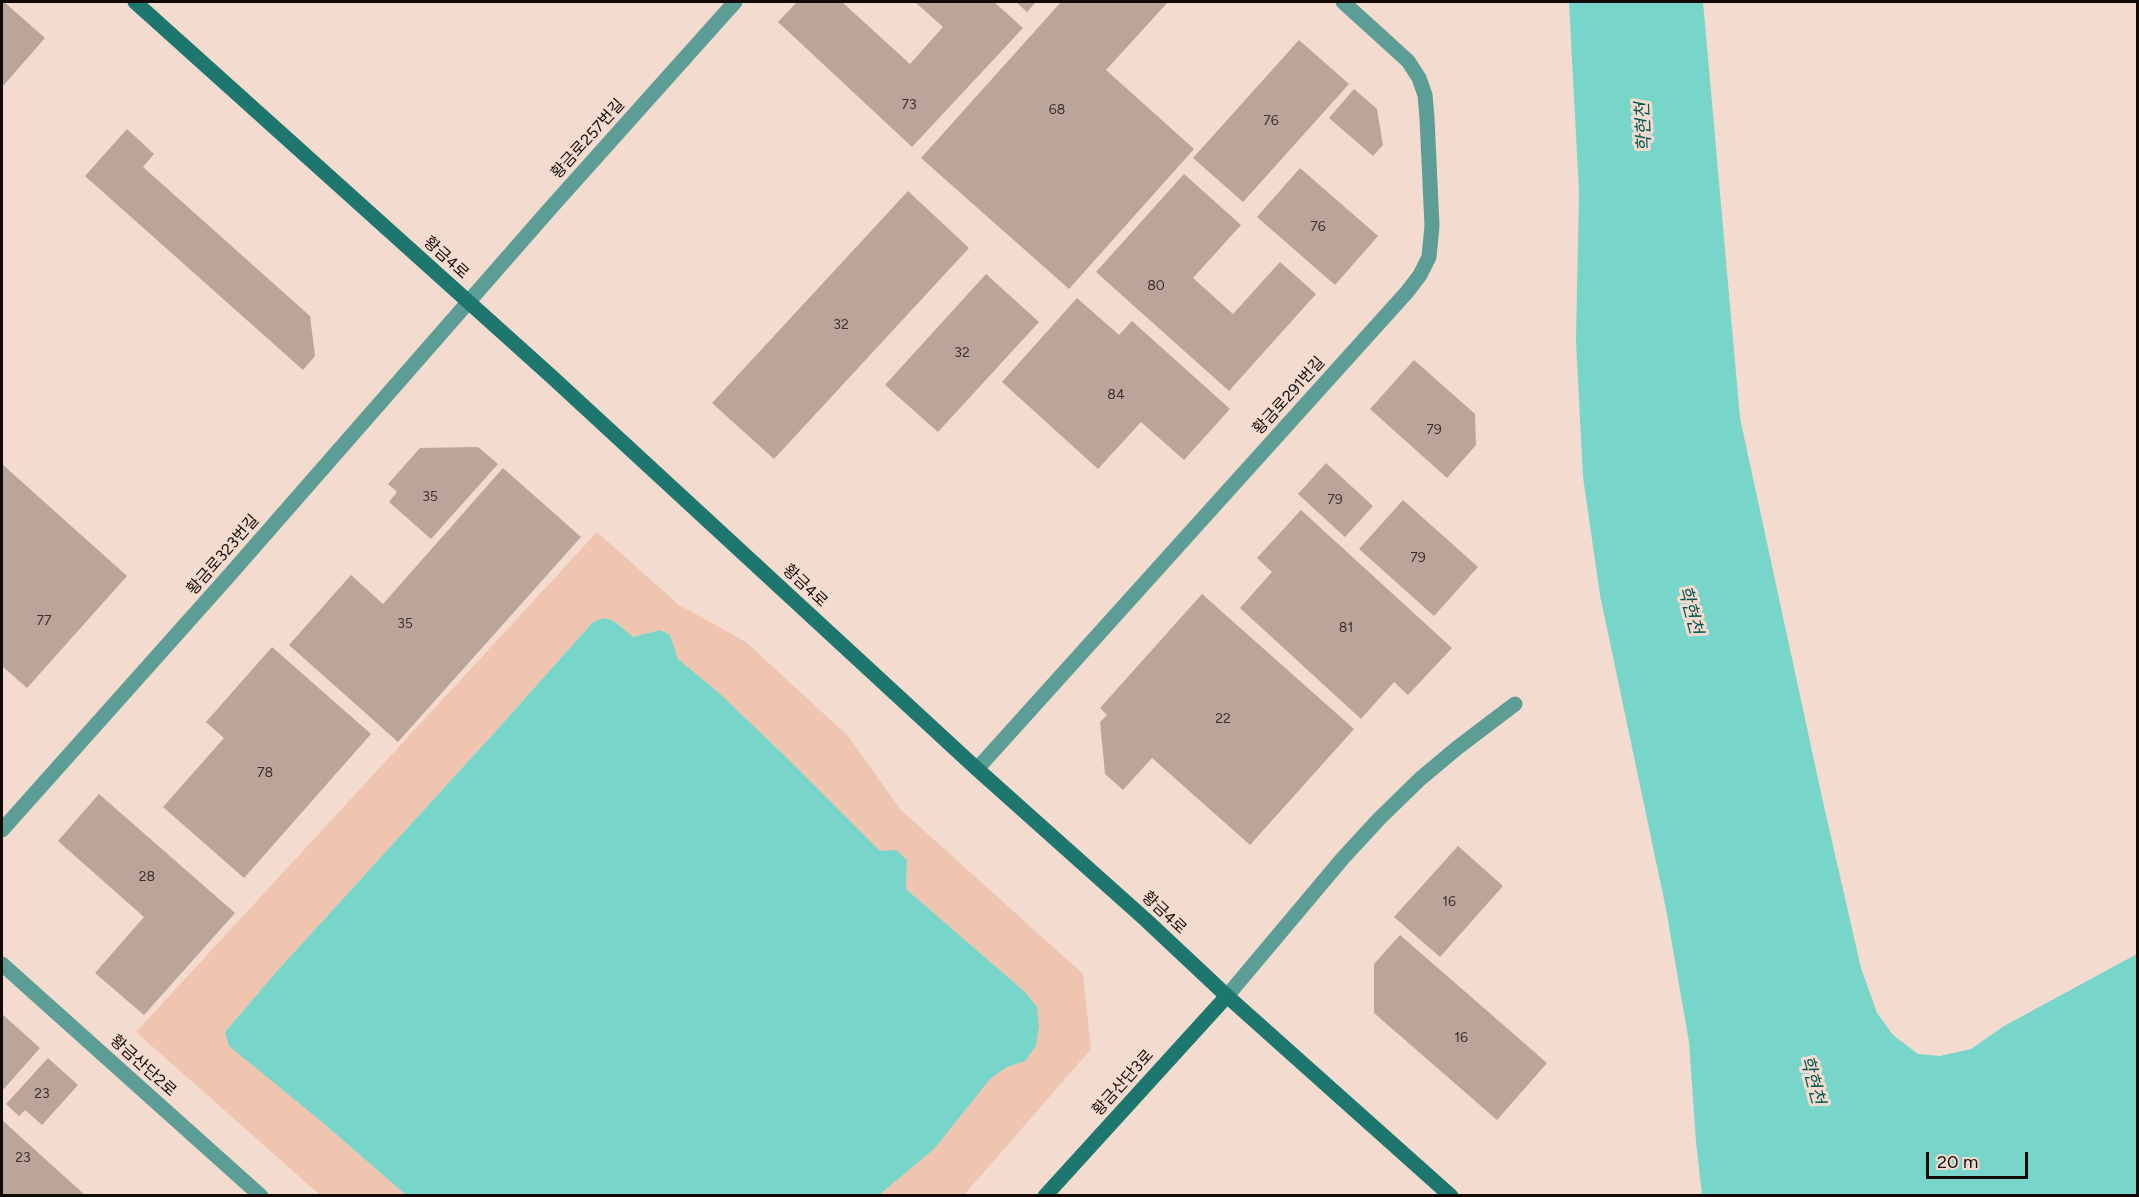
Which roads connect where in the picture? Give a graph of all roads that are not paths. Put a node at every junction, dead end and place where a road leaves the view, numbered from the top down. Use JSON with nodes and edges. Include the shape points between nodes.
{"nodes":[{"id":1,"x":135,"y":2,"type":"edge"},
{"id":2,"x":735,"y":2,"type":"edge"},
{"id":3,"x":1343,"y":2,"type":"edge"},
{"id":4,"x":468,"y":302,"type":"junction"},
{"id":5,"x":1515,"y":704,"type":"dead end"},
{"id":6,"x":977,"y":769,"type":"junction"},
{"id":7,"x":2,"y":830,"type":"edge"},
{"id":8,"x":2,"y":964,"type":"edge"},
{"id":9,"x":1227,"y":996,"type":"junction"},
{"id":10,"x":261,"y":1196,"type":"edge"},
{"id":11,"x":1046,"y":1196,"type":"edge"},
{"id":12,"x":1451,"y":1196,"type":"edge"}],
"edges":[{"from":1,"to":4,"type":"street","name":"황금4로"},
{"from":2,"to":4,"type":"street","name":"황금로257번길"},
{"from":3,"to":6,"type":"street","name":"황금로291번길","via":[[1408,61],[1425,95],[1432,226],[1429,257],[1407,292]]},
{"from":4,"to":6,"type":"street","name":"황금4로"},
{"from":4,"to":7,"type":"street","name":"황금로323번길"},
{"from":5,"to":9,"type":"street","via":[[1435,766],[1379,819]]},
{"from":6,"to":9,"type":"street","name":"황금4로"},
{"from":8,"to":10,"type":"street","name":"황금산단2로"},
{"from":9,"to":11,"type":"street","name":"황금산단3로"},
{"from":9,"to":12,"type":"street","name":"황금4로"}]}
